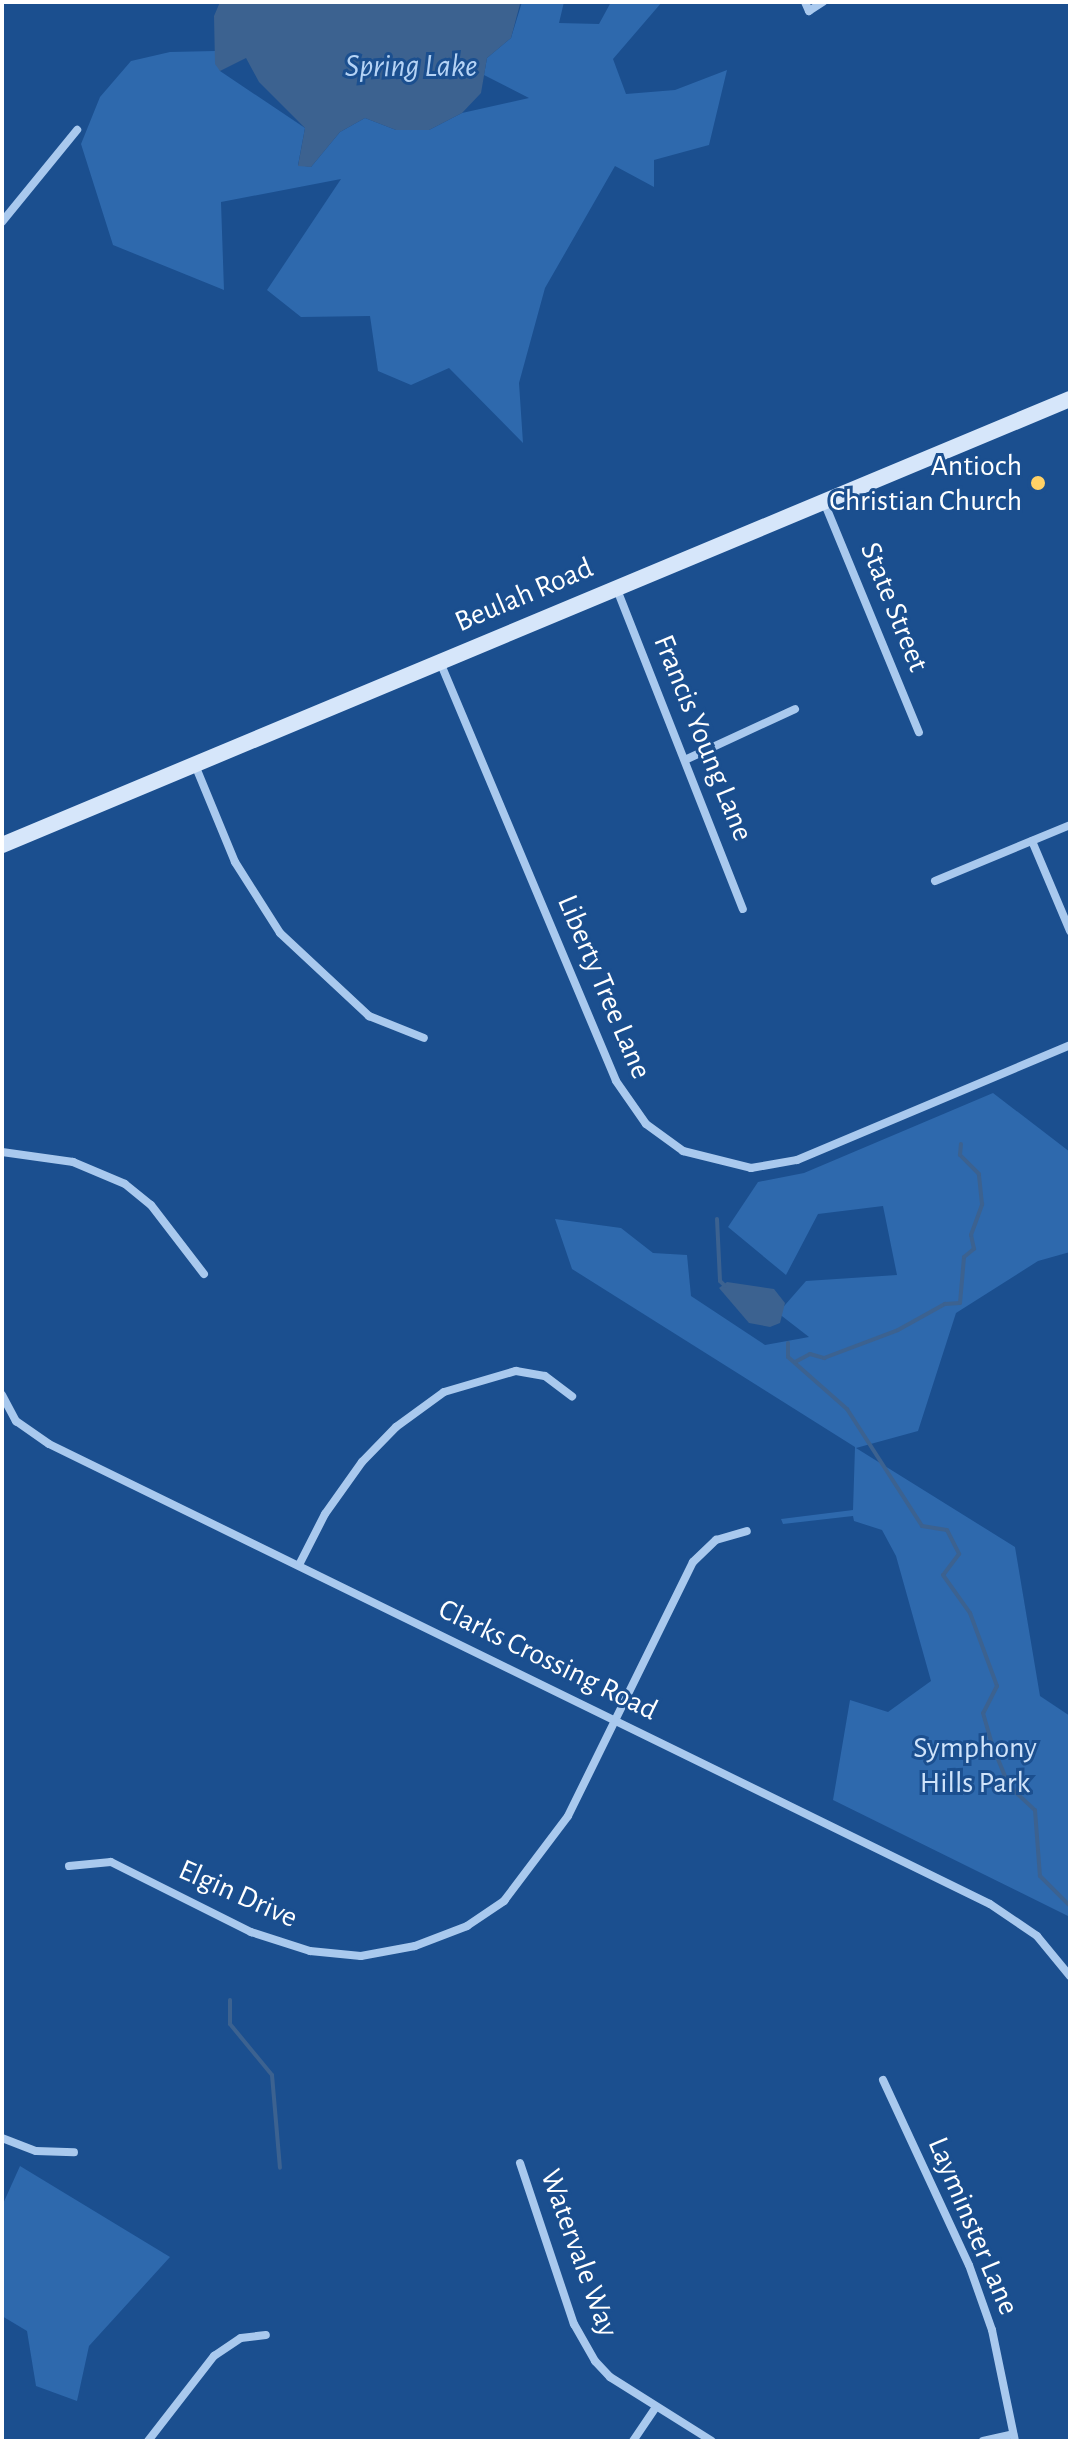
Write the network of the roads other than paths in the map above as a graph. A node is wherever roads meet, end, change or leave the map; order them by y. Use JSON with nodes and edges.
{"nodes":[{"id":1,"x":823,"y":2,"type":"edge"},
{"id":2,"x":807,"y":7,"type":"edge"},
{"id":3,"x":77,"y":130,"type":"dead end"},
{"id":4,"x":2,"y":222,"type":"edge"},
{"id":5,"x":1070,"y":399,"type":"edge"},
{"id":6,"x":824,"y":501,"type":"junction"},
{"id":7,"x":616,"y":586,"type":"junction"},
{"id":8,"x":440,"y":662,"type":"junction"},
{"id":9,"x":795,"y":709,"type":"dead end"},
{"id":10,"x":919,"y":732,"type":"dead end"},
{"id":11,"x":687,"y":759,"type":"junction"},
{"id":12,"x":194,"y":764,"type":"junction"},
{"id":13,"x":1070,"y":825,"type":"edge"},
{"id":14,"x":1032,"y":841,"type":"junction"},
{"id":15,"x":2,"y":845,"type":"edge"},
{"id":16,"x":935,"y":881,"type":"dead end"},
{"id":17,"x":743,"y":909,"type":"dead end"},
{"id":18,"x":1070,"y":931,"type":"edge"},
{"id":19,"x":424,"y":1038,"type":"dead end"},
{"id":20,"x":1070,"y":1045,"type":"edge"},
{"id":21,"x":2,"y":1152,"type":"edge"},
{"id":22,"x":204,"y":1274,"type":"dead end"},
{"id":23,"x":2,"y":1395,"type":"edge"},
{"id":24,"x":572,"y":1396,"type":"dead end"},
{"id":25,"x":747,"y":1531,"type":"dead end"},
{"id":26,"x":300,"y":1563,"type":"junction"},
{"id":27,"x":614,"y":1721,"type":"junction"},
{"id":28,"x":69,"y":1866,"type":"dead end"},
{"id":29,"x":1070,"y":1976,"type":"edge"},
{"id":30,"x":883,"y":2080,"type":"dead end"},
{"id":31,"x":2,"y":2138,"type":"edge"},
{"id":32,"x":74,"y":2152,"type":"dead end"},
{"id":33,"x":520,"y":2163,"type":"dead end"},
{"id":34,"x":266,"y":2335,"type":"dead end"},
{"id":35,"x":656,"y":2407,"type":"junction"},
{"id":36,"x":1014,"y":2438,"type":"edge"},
{"id":37,"x":148,"y":2441,"type":"edge"},
{"id":38,"x":633,"y":2441,"type":"edge"},
{"id":39,"x":712,"y":2441,"type":"edge"},
{"id":40,"x":983,"y":2441,"type":"edge"}],
"edges":[{"from":1,"to":2,"type":"street"},
{"from":3,"to":4,"type":"street"},
{"from":5,"to":6,"type":"main road","name":"Beulah Road"},
{"from":6,"to":7,"type":"main road","name":"Beulah Road"},
{"from":6,"to":10,"type":"street","name":"State Street"},
{"from":7,"to":8,"type":"main road","name":"Beulah Road"},
{"from":7,"to":11,"type":"street","name":"Francis Young Lane"},
{"from":8,"to":12,"type":"main road","name":"Beulah Road"},
{"from":8,"to":20,"type":"street","name":"Liberty Tree Lane"},
{"from":9,"to":11,"type":"street"},
{"from":11,"to":17,"type":"street","name":"Francis Young Lane"},
{"from":12,"to":15,"type":"main road","name":"Beulah Road"},
{"from":12,"to":19,"type":"street"},
{"from":13,"to":14,"type":"street"},
{"from":14,"to":16,"type":"street"},
{"from":14,"to":18,"type":"street"},
{"from":21,"to":22,"type":"street"},
{"from":23,"to":26,"type":"street","name":"Clarks Crossing Road"},
{"from":24,"to":26,"type":"street"},
{"from":25,"to":27,"type":"street","name":"Elgin Drive"},
{"from":26,"to":27,"type":"street","name":"Clarks Crossing Road"},
{"from":27,"to":28,"type":"street","name":"Elgin Drive"},
{"from":27,"to":29,"type":"street","name":"Clarks Crossing Road"},
{"from":30,"to":36,"type":"street","name":"Layminster Lane"},
{"from":31,"to":32,"type":"street"},
{"from":33,"to":35,"type":"street","name":"Watervale Way"},
{"from":34,"to":37,"type":"street"},
{"from":35,"to":38,"type":"street"},
{"from":35,"to":39,"type":"street","name":"Watervale Way"},
{"from":36,"to":40,"type":"street"}]}
